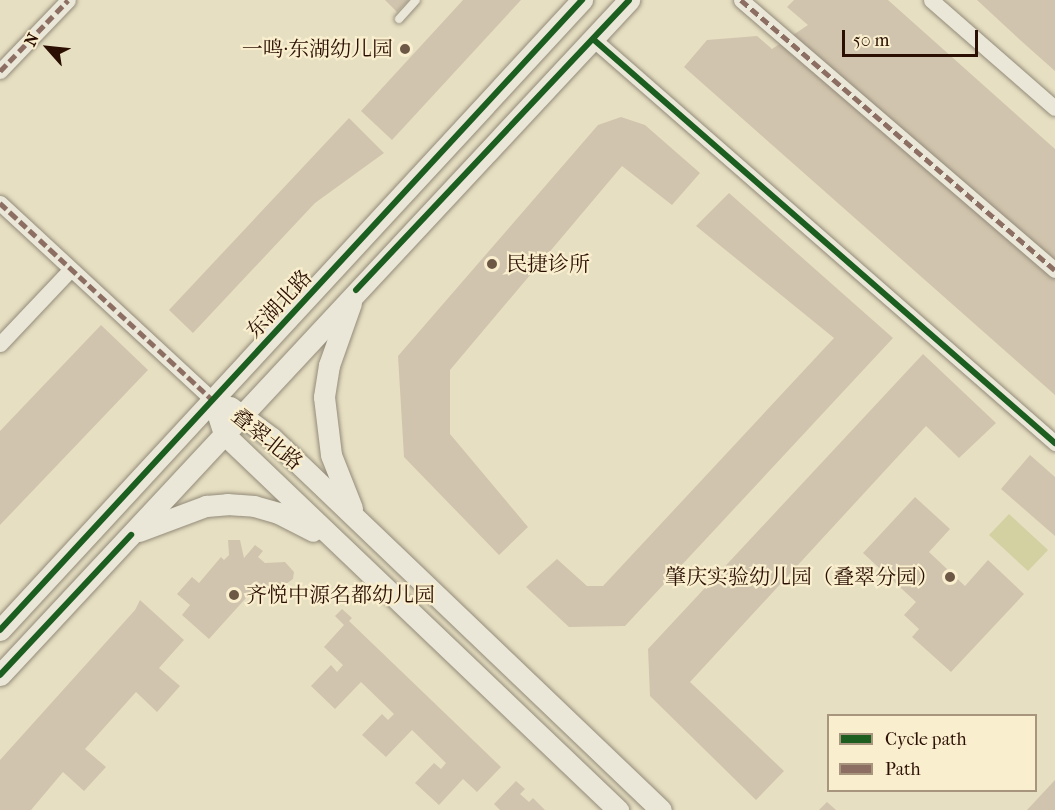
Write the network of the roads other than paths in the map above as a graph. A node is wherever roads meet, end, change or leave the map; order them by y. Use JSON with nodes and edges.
{"nodes":[{"id":1,"x":68,"y":0,"type":"edge"},
{"id":2,"x":416,"y":0,"type":"edge"},
{"id":3,"x":582,"y":0,"type":"edge"},
{"id":4,"x":629,"y":0,"type":"edge"},
{"id":5,"x":741,"y":0,"type":"edge"},
{"id":6,"x":931,"y":0,"type":"edge"},
{"id":7,"x":399,"y":19,"type":"dead end"},
{"id":8,"x":592,"y":39,"type":"junction"},
{"id":9,"x":0,"y":71,"type":"edge"},
{"id":10,"x":1055,"y":108,"type":"edge"},
{"id":11,"x":0,"y":203,"type":"edge"},
{"id":12,"x":71,"y":269,"type":"junction"},
{"id":13,"x":1055,"y":270,"type":"edge"},
{"id":14,"x":356,"y":290,"type":"junction"},
{"id":15,"x":0,"y":344,"type":"edge"},
{"id":16,"x":213,"y":400,"type":"junction"},
{"id":17,"x":243,"y":413,"type":"junction"},
{"id":18,"x":224,"y":434,"type":"junction"},
{"id":19,"x":1055,"y":443,"type":"edge"},
{"id":20,"x":151,"y":467,"type":"junction"},
{"id":21,"x":174,"y":489,"type":"junction"},
{"id":22,"x":356,"y":517,"type":"junction"},
{"id":23,"x":131,"y":535,"type":"junction"},
{"id":24,"x":333,"y":541,"type":"junction"},
{"id":25,"x":0,"y":630,"type":"edge"},
{"id":26,"x":0,"y":675,"type":"edge"},
{"id":27,"x":618,"y":810,"type":"edge"},
{"id":28,"x":661,"y":810,"type":"edge"}],
"edges":[{"from":1,"to":9,"type":"street"},
{"from":2,"to":7,"type":"lane"},
{"from":3,"to":16,"type":"main road","name":"东湖北路"},
{"from":4,"to":8,"type":"main road"},
{"from":5,"to":13,"type":"street"},
{"from":6,"to":10,"type":"street"},
{"from":8,"to":14,"type":"main road"},
{"from":8,"to":19,"type":"street"},
{"from":11,"to":12,"type":"street"},
{"from":12,"to":15,"type":"street"},
{"from":12,"to":16,"type":"street"},
{"from":14,"to":17,"type":"main road"},
{"from":14,"to":22,"type":"main road"},
{"from":16,"to":17,"type":"main road","name":"叠翠北路"},
{"from":16,"to":18,"type":"main road","name":"叠翠北路"},
{"from":16,"to":20,"type":"main road","name":"东湖北路"},
{"from":17,"to":18,"type":"main road"},
{"from":17,"to":22,"type":"main road","name":"叠翠北路"},
{"from":18,"to":21,"type":"main road"},
{"from":18,"to":24,"type":"main road","name":"叠翠北路"},
{"from":20,"to":21,"type":"main road"},
{"from":20,"to":25,"type":"main road","name":"东湖北路"},
{"from":21,"to":23,"type":"main road"},
{"from":22,"to":24,"type":"main road"},
{"from":22,"to":28,"type":"main road","name":"叠翠北路"},
{"from":23,"to":24,"type":"main road"},
{"from":23,"to":26,"type":"main road"},
{"from":24,"to":27,"type":"main road","name":"叠翠北路"}]}
